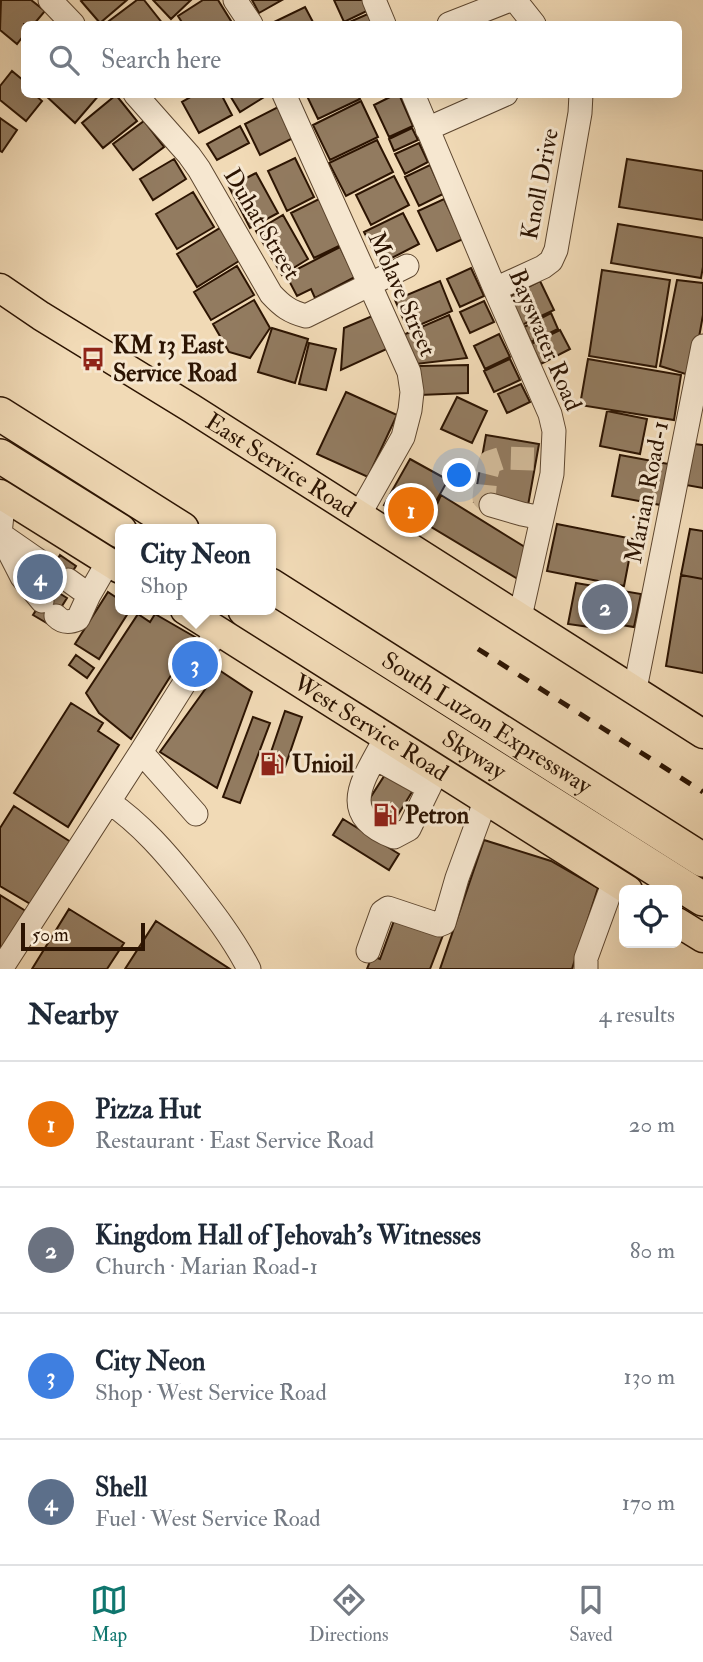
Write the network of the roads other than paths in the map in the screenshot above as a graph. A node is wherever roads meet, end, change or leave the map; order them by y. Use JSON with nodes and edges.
{"nodes":[{"id":1,"x":50,"y":0,"type":"edge"},
{"id":2,"x":235,"y":0,"type":"edge"},
{"id":3,"x":374,"y":0,"type":"edge"},
{"id":4,"x":513,"y":0,"type":"edge"},
{"id":5,"x":70,"y":21,"type":"edge"},
{"id":6,"x":249,"y":21,"type":"edge"},
{"id":7,"x":383,"y":21,"type":"edge"},
{"id":8,"x":457,"y":21,"type":"edge"},
{"id":9,"x":531,"y":21,"type":"edge"},
{"id":10,"x":139,"y":98,"type":"edge"},
{"id":11,"x":286,"y":98,"type":"edge"},
{"id":12,"x":415,"y":98,"type":"edge"},
{"id":13,"x":497,"y":98,"type":"edge"},
{"id":14,"x":581,"y":98,"type":"edge"},
{"id":15,"x":427,"y":129,"type":"junction"},
{"id":16,"x":407,"y":266,"type":"dead end"},
{"id":17,"x":369,"y":285,"type":"junction"},
{"id":18,"x":0,"y":288,"type":"edge"},
{"id":19,"x":495,"y":289,"type":"junction"},
{"id":20,"x":703,"y":346,"type":"edge"},
{"id":21,"x":0,"y":414,"type":"edge"},
{"id":22,"x":0,"y":426,"type":"edge"},
{"id":23,"x":0,"y":456,"type":"edge"},
{"id":24,"x":1,"y":487,"type":"edge"},
{"id":25,"x":491,"y":505,"type":"dead end"},
{"id":26,"x":359,"y":516,"type":"junction"},
{"id":27,"x":542,"y":518,"type":"junction"},
{"id":28,"x":155,"y":524,"type":"edge"},
{"id":29,"x":174,"y":524,"type":"edge"},
{"id":30,"x":0,"y":534,"type":"edge"},
{"id":31,"x":115,"y":550,"type":"edge"},
{"id":32,"x":115,"y":551,"type":"edge"},
{"id":33,"x":115,"y":555,"type":"edge"},
{"id":34,"x":276,"y":589,"type":"edge"},
{"id":35,"x":89,"y":595,"type":"junction"},
{"id":36,"x":276,"y":601,"type":"edge"},
{"id":37,"x":203,"y":615,"type":"edge"},
{"id":38,"x":253,"y":615,"type":"edge"},
{"id":39,"x":520,"y":617,"type":"junction"},
{"id":40,"x":221,"y":620,"type":"edge"},
{"id":41,"x":635,"y":689,"type":"junction"},
{"id":42,"x":703,"y":734,"type":"edge"},
{"id":43,"x":381,"y":747,"type":"junction"},
{"id":44,"x":141,"y":752,"type":"junction"},
{"id":45,"x":433,"y":779,"type":"junction"},
{"id":46,"x":486,"y":799,"type":"junction"},
{"id":47,"x":109,"y":802,"type":"junction"},
{"id":48,"x":196,"y":814,"type":"dead end"},
{"id":49,"x":703,"y":860,"type":"edge"},
{"id":50,"x":703,"y":870,"type":"edge"},
{"id":51,"x":619,"y":885,"type":"edge"},
{"id":52,"x":662,"y":885,"type":"edge"},
{"id":53,"x":619,"y":890,"type":"edge"},
{"id":54,"x":682,"y":898,"type":"edge"},
{"id":55,"x":703,"y":899,"type":"edge"},
{"id":56,"x":703,"y":911,"type":"edge"},
{"id":57,"x":682,"y":925,"type":"edge"},
{"id":58,"x":703,"y":939,"type":"edge"},
{"id":59,"x":368,"y":951,"type":"dead end"},
{"id":60,"x":1,"y":969,"type":"edge"},
{"id":61,"x":249,"y":969,"type":"edge"},
{"id":62,"x":586,"y":969,"type":"edge"}],
"edges":[{"from":1,"to":5,"type":"street"},
{"from":2,"to":6,"type":"street"},
{"from":3,"to":7,"type":"street"},
{"from":4,"to":8,"type":"street"},
{"from":4,"to":9,"type":"street"},
{"from":10,"to":17,"type":"street","name":"Duhat Street"},
{"from":11,"to":17,"type":"street","name":"Molave Street"},
{"from":12,"to":15,"type":"street","name":"Bayswater Road"},
{"from":13,"to":15,"type":"street"},
{"from":14,"to":19,"type":"street","name":"Knoll Drive"},
{"from":15,"to":19,"type":"street","name":"Bayswater Road"},
{"from":16,"to":17,"type":"street","name":"Duhat Street"},
{"from":17,"to":26,"type":"street","name":"Molave Street"},
{"from":18,"to":26,"type":"main road","name":"East Service Road"},
{"from":19,"to":27,"type":"street","name":"Bayswater Road"},
{"from":20,"to":41,"type":"street","name":"Marian Road-1"},
{"from":21,"to":29,"type":"highway"},
{"from":22,"to":28,"type":"highway"},
{"from":23,"to":31,"type":"highway"},
{"from":24,"to":30,"type":"street"},
{"from":24,"to":32,"type":"highway"},
{"from":25,"to":27,"type":"street"},
{"from":26,"to":39,"type":"main road","name":"East Service Road"},
{"from":27,"to":39,"type":"street","name":"Bayswater Road"},
{"from":30,"to":35,"type":"street"},
{"from":30,"to":35,"type":"street"},
{"from":33,"to":35,"type":"street"},
{"from":34,"to":49,"type":"highway","name":"South Luzon Expressway"},
{"from":36,"to":50,"type":"highway","name":"Skyway"},
{"from":37,"to":40,"type":"main road","name":"West Service Road"},
{"from":38,"to":55,"type":"highway","name":"Skyway"},
{"from":39,"to":41,"type":"main road","name":"East Service Road"},
{"from":40,"to":43,"type":"main road","name":"West Service Road"},
{"from":40,"to":44,"type":"street"},
{"from":40,"to":52,"type":"highway","name":"South Luzon Expressway"},
{"from":41,"to":42,"type":"main road","name":"East Service Road"},
{"from":43,"to":45,"type":"main road","name":"West Service Road"},
{"from":43,"to":45,"type":"street"},
{"from":44,"to":47,"type":"street"},
{"from":44,"to":48,"type":"street"},
{"from":45,"to":46,"type":"main road","name":"West Service Road"},
{"from":46,"to":51,"type":"main road","name":"West Service Road"},
{"from":46,"to":59,"type":"street"},
{"from":47,"to":60,"type":"street"},
{"from":47,"to":61,"type":"street"},
{"from":53,"to":62,"type":"street"},
{"from":54,"to":56,"type":"highway"},
{"from":57,"to":58,"type":"main road"}]}
